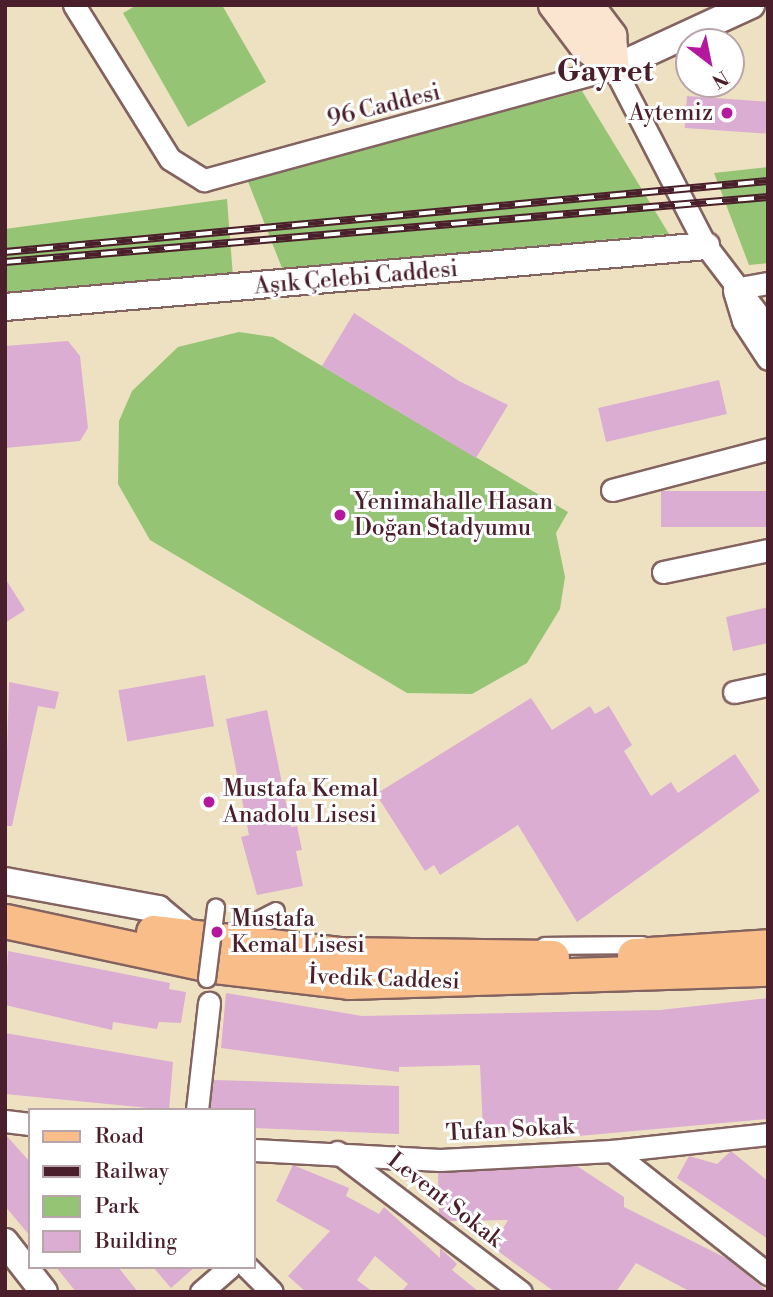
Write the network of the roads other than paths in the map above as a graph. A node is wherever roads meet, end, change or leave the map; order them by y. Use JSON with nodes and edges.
{"nodes":[{"id":1,"x":74,"y":5,"type":"edge"},
{"id":2,"x":554,"y":5,"type":"edge"},
{"id":3,"x":588,"y":5,"type":"edge"},
{"id":4,"x":751,"y":5,"type":"edge"},
{"id":5,"x":614,"y":68,"type":"junction"},
{"id":6,"x":706,"y":246,"type":"junction"},
{"id":7,"x":768,"y":283,"type":"edge"},
{"id":8,"x":734,"y":289,"type":"junction"},
{"id":9,"x":5,"y":307,"type":"edge"},
{"id":10,"x":768,"y":327,"type":"edge"},
{"id":11,"x":768,"y":359,"type":"edge"},
{"id":12,"x":768,"y":449,"type":"edge"},
{"id":13,"x":611,"y":489,"type":"dead end"},
{"id":14,"x":768,"y":550,"type":"edge"},
{"id":15,"x":663,"y":572,"type":"dead end"},
{"id":16,"x":768,"y":685,"type":"edge"},
{"id":17,"x":734,"y":692,"type":"dead end"},
{"id":18,"x":5,"y":881,"type":"edge"},
{"id":19,"x":5,"y":897,"type":"edge"},
{"id":20,"x":216,"y":908,"type":"dead end"},
{"id":21,"x":276,"y":911,"type":"dead end"},
{"id":22,"x":5,"y":921,"type":"edge"},
{"id":23,"x":768,"y":934,"type":"edge"},
{"id":24,"x":194,"y":939,"type":"junction"},
{"id":25,"x":768,"y":946,"type":"edge"},
{"id":26,"x":768,"y":969,"type":"edge"},
{"id":27,"x":207,"y":979,"type":"dead end"},
{"id":28,"x":209,"y":1003,"type":"dead end"},
{"id":29,"x":197,"y":1108,"type":"edge"},
{"id":30,"x":5,"y":1121,"type":"edge"},
{"id":31,"x":28,"y":1124,"type":"edge"},
{"id":32,"x":768,"y":1134,"type":"edge"},
{"id":33,"x":256,"y":1150,"type":"edge"},
{"id":34,"x":335,"y":1151,"type":"junction"},
{"id":35,"x":612,"y":1151,"type":"junction"},
{"id":36,"x":5,"y":1242,"type":"edge"},
{"id":37,"x":228,"y":1269,"type":"edge"},
{"id":38,"x":249,"y":1269,"type":"edge"},
{"id":39,"x":768,"y":1273,"type":"edge"},
{"id":40,"x":44,"y":1292,"type":"edge"},
{"id":41,"x":201,"y":1292,"type":"edge"},
{"id":42,"x":272,"y":1292,"type":"edge"},
{"id":43,"x":522,"y":1292,"type":"edge"}],
"edges":[{"from":1,"to":5,"type":"street","name":"96 Caddesi"},
{"from":2,"to":5,"type":"main road"},
{"from":3,"to":5,"type":"main road"},
{"from":4,"to":5,"type":"street"},
{"from":5,"to":6,"type":"street"},
{"from":6,"to":8,"type":"street"},
{"from":6,"to":9,"type":"street","name":"Aşık Çelebi Caddesi"},
{"from":7,"to":8,"type":"street"},
{"from":8,"to":10,"type":"street"},
{"from":8,"to":11,"type":"street"},
{"from":12,"to":13,"type":"street"},
{"from":14,"to":15,"type":"street"},
{"from":16,"to":17,"type":"street"},
{"from":18,"to":24,"type":"street"},
{"from":19,"to":24,"type":"main road","name":"İvedik Caddesi"},
{"from":20,"to":27,"type":"street","bridge":true},
{"from":21,"to":23,"type":"street"},
{"from":22,"to":26,"type":"main road","name":"İvedik Caddesi"},
{"from":24,"to":25,"type":"main road","name":"İvedik Caddesi"},
{"from":28,"to":29,"type":"street"},
{"from":30,"to":31,"type":"street"},
{"from":32,"to":35,"type":"street","name":"Tufan Sokak"},
{"from":33,"to":34,"type":"street","name":"Tufan Sokak"},
{"from":34,"to":35,"type":"street","name":"Tufan Sokak"},
{"from":34,"to":43,"type":"street","name":"Levent Sokak"},
{"from":35,"to":39,"type":"street"},
{"from":36,"to":40,"type":"street"},
{"from":37,"to":41,"type":"street"},
{"from":38,"to":42,"type":"street"}]}
